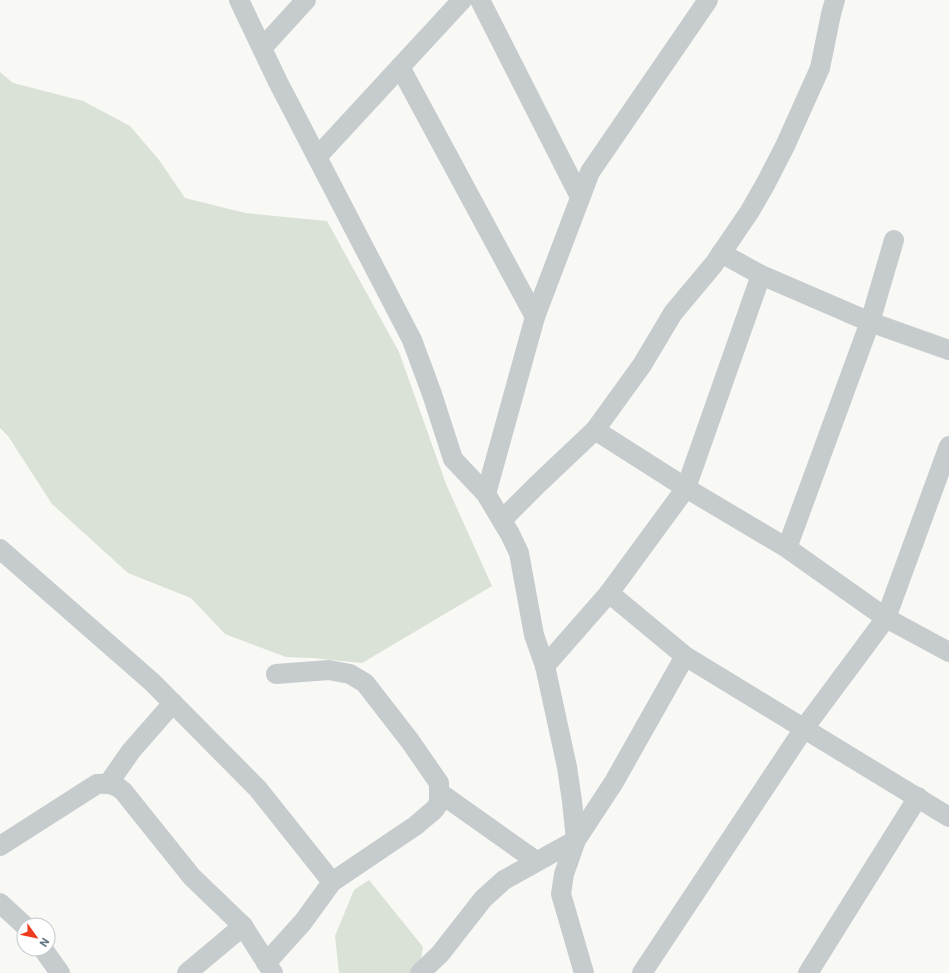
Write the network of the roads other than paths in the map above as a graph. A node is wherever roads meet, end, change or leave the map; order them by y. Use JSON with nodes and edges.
{"nodes":[{"id":1,"x":239,"y":0,"type":"edge"},
{"id":2,"x":306,"y":0,"type":"edge"},
{"id":3,"x":462,"y":0,"type":"edge"},
{"id":4,"x":480,"y":0,"type":"edge"},
{"id":5,"x":708,"y":0,"type":"edge"},
{"id":6,"x":836,"y":0,"type":"edge"},
{"id":7,"x":262,"y":48,"type":"junction"},
{"id":8,"x":400,"y":67,"type":"junction"},
{"id":9,"x":317,"y":157,"type":"junction"},
{"id":10,"x":580,"y":197,"type":"junction"},
{"id":11,"x":894,"y":240,"type":"dead end"},
{"id":12,"x":722,"y":253,"type":"junction"},
{"id":13,"x":761,"y":275,"type":"junction"},
{"id":14,"x":535,"y":318,"type":"junction"},
{"id":15,"x":870,"y":322,"type":"junction"},
{"id":16,"x":949,"y":350,"type":"edge"},
{"id":17,"x":595,"y":430,"type":"junction"},
{"id":18,"x":949,"y":446,"type":"edge"},
{"id":19,"x":686,"y":488,"type":"junction"},
{"id":20,"x":486,"y":494,"type":"junction"},
{"id":21,"x":502,"y":520,"type":"junction"},
{"id":22,"x":787,"y":548,"type":"junction"},
{"id":23,"x":0,"y":549,"type":"edge"},
{"id":24,"x":609,"y":593,"type":"junction"},
{"id":25,"x":886,"y":618,"type":"junction"},
{"id":26,"x":949,"y":652,"type":"edge"},
{"id":27,"x":686,"y":656,"type":"junction"},
{"id":28,"x":545,"y":666,"type":"junction"},
{"id":29,"x":276,"y":674,"type":"dead end"},
{"id":30,"x":173,"y":703,"type":"junction"},
{"id":31,"x":805,"y":727,"type":"junction"},
{"id":32,"x":108,"y":784,"type":"junction"},
{"id":33,"x":440,"y":793,"type":"junction"},
{"id":34,"x":918,"y":797,"type":"junction"},
{"id":35,"x":949,"y":817,"type":"edge"},
{"id":36,"x":576,"y":840,"type":"junction"},
{"id":37,"x":0,"y":846,"type":"edge"},
{"id":38,"x":536,"y":861,"type":"junction"},
{"id":39,"x":332,"y":882,"type":"junction"},
{"id":40,"x":0,"y":903,"type":"edge"},
{"id":41,"x":16,"y":918,"type":"edge"},
{"id":42,"x":243,"y":926,"type":"junction"},
{"id":43,"x":49,"y":957,"type":"edge"},
{"id":44,"x":269,"y":968,"type":"edge"},
{"id":45,"x":60,"y":973,"type":"edge"},
{"id":46,"x":187,"y":973,"type":"edge"},
{"id":47,"x":420,"y":973,"type":"edge"},
{"id":48,"x":584,"y":973,"type":"edge"},
{"id":49,"x":642,"y":973,"type":"edge"},
{"id":50,"x":808,"y":973,"type":"edge"}],
"edges":[{"from":1,"to":7,"type":"street"},
{"from":2,"to":7,"type":"street"},
{"from":3,"to":8,"type":"street"},
{"from":4,"to":10,"type":"street"},
{"from":5,"to":10,"type":"street"},
{"from":6,"to":12,"type":"street"},
{"from":7,"to":9,"type":"street"},
{"from":8,"to":9,"type":"street"},
{"from":8,"to":14,"type":"street"},
{"from":9,"to":20,"type":"street"},
{"from":10,"to":14,"type":"street"},
{"from":11,"to":15,"type":"street"},
{"from":12,"to":13,"type":"street"},
{"from":12,"to":17,"type":"street"},
{"from":13,"to":15,"type":"street"},
{"from":13,"to":19,"type":"street"},
{"from":14,"to":20,"type":"street"},
{"from":15,"to":16,"type":"street"},
{"from":15,"to":22,"type":"street"},
{"from":17,"to":19,"type":"street"},
{"from":17,"to":21,"type":"street"},
{"from":18,"to":25,"type":"street"},
{"from":19,"to":22,"type":"street"},
{"from":19,"to":24,"type":"street"},
{"from":20,"to":21,"type":"street"},
{"from":21,"to":28,"type":"street"},
{"from":22,"to":25,"type":"street"},
{"from":23,"to":30,"type":"street"},
{"from":24,"to":27,"type":"street"},
{"from":24,"to":28,"type":"street"},
{"from":25,"to":26,"type":"street"},
{"from":25,"to":31,"type":"street"},
{"from":27,"to":31,"type":"street"},
{"from":27,"to":36,"type":"street"},
{"from":28,"to":36,"type":"street"},
{"from":29,"to":33,"type":"street"},
{"from":30,"to":32,"type":"street"},
{"from":30,"to":39,"type":"street"},
{"from":31,"to":34,"type":"street"},
{"from":31,"to":49,"type":"street"},
{"from":32,"to":37,"type":"street"},
{"from":32,"to":42,"type":"street"},
{"from":33,"to":38,"type":"street"},
{"from":33,"to":39,"type":"street"},
{"from":34,"to":35,"type":"street"},
{"from":34,"to":50,"type":"street"},
{"from":36,"to":38,"type":"street"},
{"from":36,"to":48,"type":"street"},
{"from":38,"to":47,"type":"street"},
{"from":39,"to":44,"type":"street"},
{"from":40,"to":41,"type":"street"},
{"from":42,"to":44,"type":"street"},
{"from":42,"to":46,"type":"street"},
{"from":43,"to":45,"type":"street"}]}
